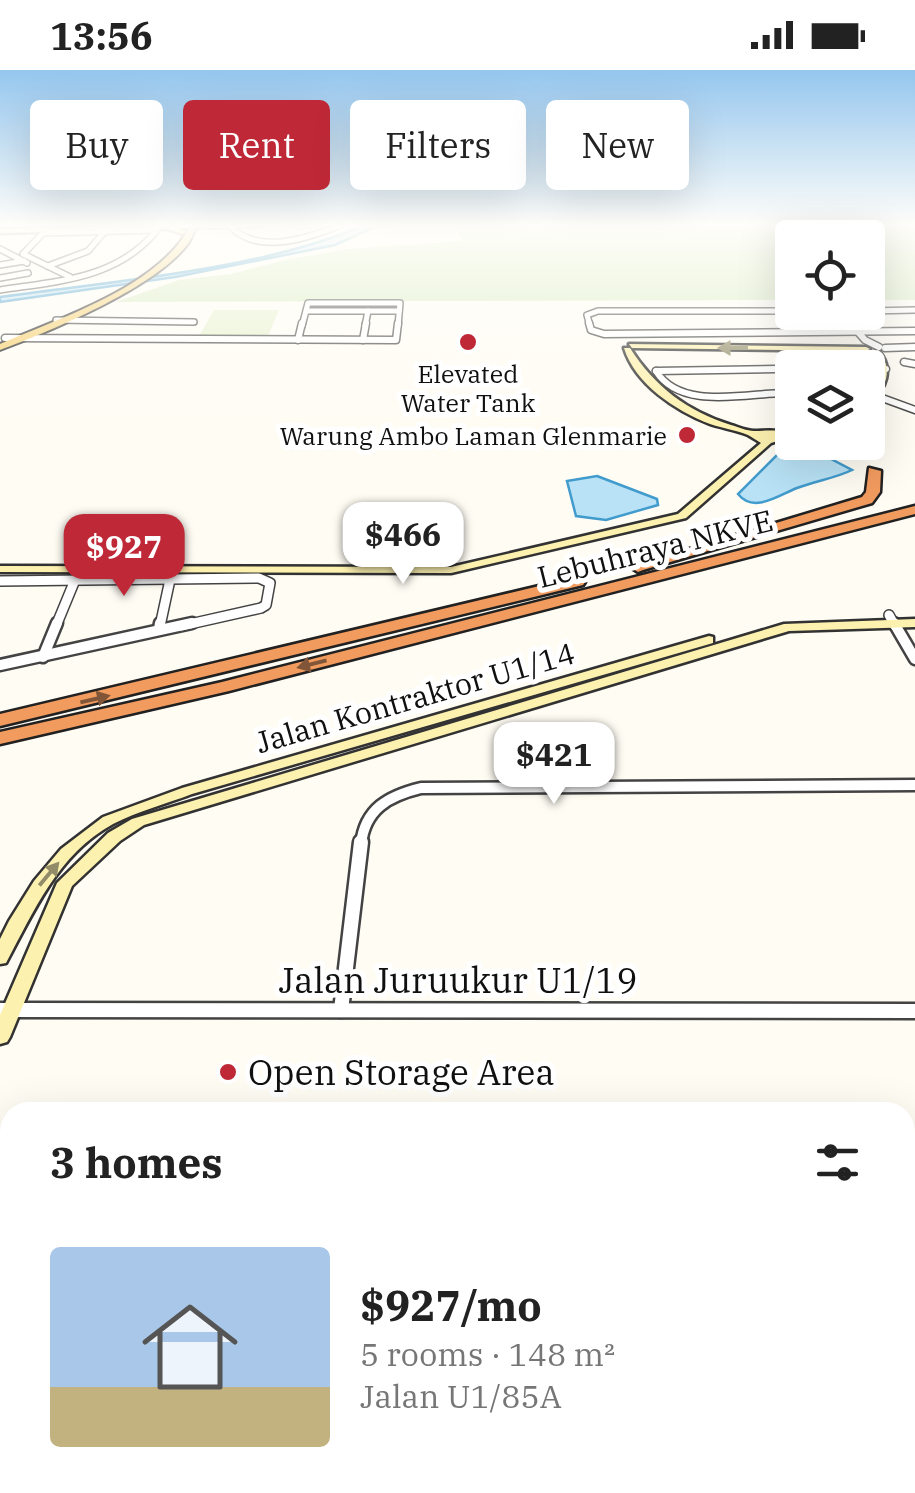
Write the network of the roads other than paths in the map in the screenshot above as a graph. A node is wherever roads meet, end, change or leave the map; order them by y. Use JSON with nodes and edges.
{"nodes":[{"id":1,"x":109,"y":290,"type":"edge"},
{"id":2,"x":118,"y":290,"type":"edge"},
{"id":3,"x":399,"y":307,"type":"junction"},
{"id":4,"x":915,"y":310,"type":"edge"},
{"id":5,"x":306,"y":311,"type":"junction"},
{"id":6,"x":368,"y":311,"type":"junction"},
{"id":7,"x":775,"y":311,"type":"edge"},
{"id":8,"x":885,"y":311,"type":"edge"},
{"id":9,"x":56,"y":320,"type":"junction"},
{"id":10,"x":180,"y":322,"type":"junction"},
{"id":11,"x":915,"y":331,"type":"edge"},
{"id":12,"x":858,"y":332,"type":"junction"},
{"id":13,"x":16,"y":339,"type":"junction"},
{"id":14,"x":169,"y":340,"type":"junction"},
{"id":15,"x":183,"y":340,"type":"junction"},
{"id":16,"x":298,"y":340,"type":"junction"},
{"id":17,"x":363,"y":340,"type":"junction"},
{"id":18,"x":2,"y":341,"type":"edge"},
{"id":19,"x":866,"y":346,"type":"junction"},
{"id":20,"x":915,"y":347,"type":"edge"},
{"id":21,"x":880,"y":349,"type":"junction"},
{"id":22,"x":904,"y":362,"type":"dead end"},
{"id":23,"x":915,"y":364,"type":"edge"},
{"id":24,"x":775,"y":366,"type":"edge"},
{"id":25,"x":886,"y":369,"type":"edge"},
{"id":26,"x":775,"y":394,"type":"edge"},
{"id":27,"x":885,"y":402,"type":"edge"},
{"id":28,"x":915,"y":410,"type":"edge"},
{"id":29,"x":775,"y":435,"type":"edge"},
{"id":30,"x":764,"y":437,"type":"junction"},
{"id":31,"x":874,"y":470,"type":"dead end"},
{"id":32,"x":915,"y":497,"type":"edge"},
{"id":33,"x":915,"y":510,"type":"edge"},
{"id":34,"x":0,"y":565,"type":"edge"},
{"id":35,"x":636,"y":568,"type":"junction"},
{"id":36,"x":171,"y":573,"type":"junction"},
{"id":37,"x":75,"y":580,"type":"junction"},
{"id":38,"x":0,"y":581,"type":"edge"},
{"id":39,"x":915,"y":614,"type":"edge"},
{"id":40,"x":892,"y":619,"type":"junction"},
{"id":41,"x":915,"y":623,"type":"edge"},
{"id":42,"x":158,"y":629,"type":"junction"},
{"id":43,"x":43,"y":657,"type":"junction"},
{"id":44,"x":915,"y":659,"type":"edge"},
{"id":45,"x":0,"y":665,"type":"edge"},
{"id":46,"x":0,"y":720,"type":"edge"},
{"id":47,"x":0,"y":738,"type":"edge"},
{"id":48,"x":915,"y":785,"type":"edge"},
{"id":49,"x":0,"y":958,"type":"edge"},
{"id":50,"x":5,"y":1010,"type":"edge"},
{"id":51,"x":340,"y":1010,"type":"junction"},
{"id":52,"x":915,"y":1010,"type":"edge"},
{"id":53,"x":0,"y":1037,"type":"edge"}],
"edges":[{"from":1,"to":18,"type":"main road"},
{"from":2,"to":9,"type":"main road"},
{"from":3,"to":5,"type":"street"},
{"from":3,"to":6,"type":"street"},
{"from":3,"to":17,"type":"street"},
{"from":4,"to":8,"type":"street"},
{"from":5,"to":6,"type":"street"},
{"from":5,"to":16,"type":"street"},
{"from":6,"to":17,"type":"street"},
{"from":7,"to":12,"type":"street"},
{"from":9,"to":10,"type":"street"},
{"from":9,"to":13,"type":"main road"},
{"from":10,"to":14,"type":"street"},
{"from":10,"to":15,"type":"street"},
{"from":11,"to":12,"type":"street"},
{"from":12,"to":19,"type":"street"},
{"from":13,"to":14,"type":"street"},
{"from":13,"to":18,"type":"main road"},
{"from":14,"to":15,"type":"street"},
{"from":15,"to":16,"type":"street"},
{"from":16,"to":17,"type":"street"},
{"from":19,"to":21,"type":"street"},
{"from":19,"to":30,"type":"street","one_way":true},
{"from":20,"to":21,"type":"street"},
{"from":21,"to":25,"type":"street"},
{"from":22,"to":23,"type":"street"},
{"from":24,"to":26,"type":"street"},
{"from":27,"to":28,"type":"street"},
{"from":29,"to":30,"type":"street"},
{"from":30,"to":34,"type":"street"},
{"from":30,"to":36,"type":"street"},
{"from":31,"to":35,"type":"highway"},
{"from":32,"to":35,"type":"highway","name":"Lebuhraya NKVE"},
{"from":33,"to":47,"type":"highway","name":"Lebuhraya NKVE","one_way":true},
{"from":34,"to":36,"type":"street"},
{"from":46,"to":35,"type":"highway","name":"Lebuhraya NKVE","one_way":true},
{"from":36,"to":37,"type":"street"},
{"from":36,"to":42,"type":"street"},
{"from":36,"to":42,"type":"street"},
{"from":37,"to":38,"type":"street"},
{"from":37,"to":43,"type":"street"},
{"from":39,"to":40,"type":"street","name":"Jalan Kontraktor U1/14"},
{"from":40,"to":41,"type":"street","name":"Jalan Kontraktor U1/14"},
{"from":40,"to":44,"type":"street"},
{"from":49,"to":40,"type":"street","name":"Jalan Kontraktor U1/14","one_way":true},
{"from":40,"to":50,"type":"street","name":"Jalan Kontraktor U1/14"},
{"from":42,"to":43,"type":"street"},
{"from":43,"to":45,"type":"street"},
{"from":48,"to":51,"type":"street"},
{"from":50,"to":51,"type":"street","name":"Jalan Juruukur U1/19"},
{"from":50,"to":53,"type":"street","name":"Jalan Kontraktor U1/14"},
{"from":51,"to":52,"type":"street","name":"Jalan Juruukur U1/19"}]}
